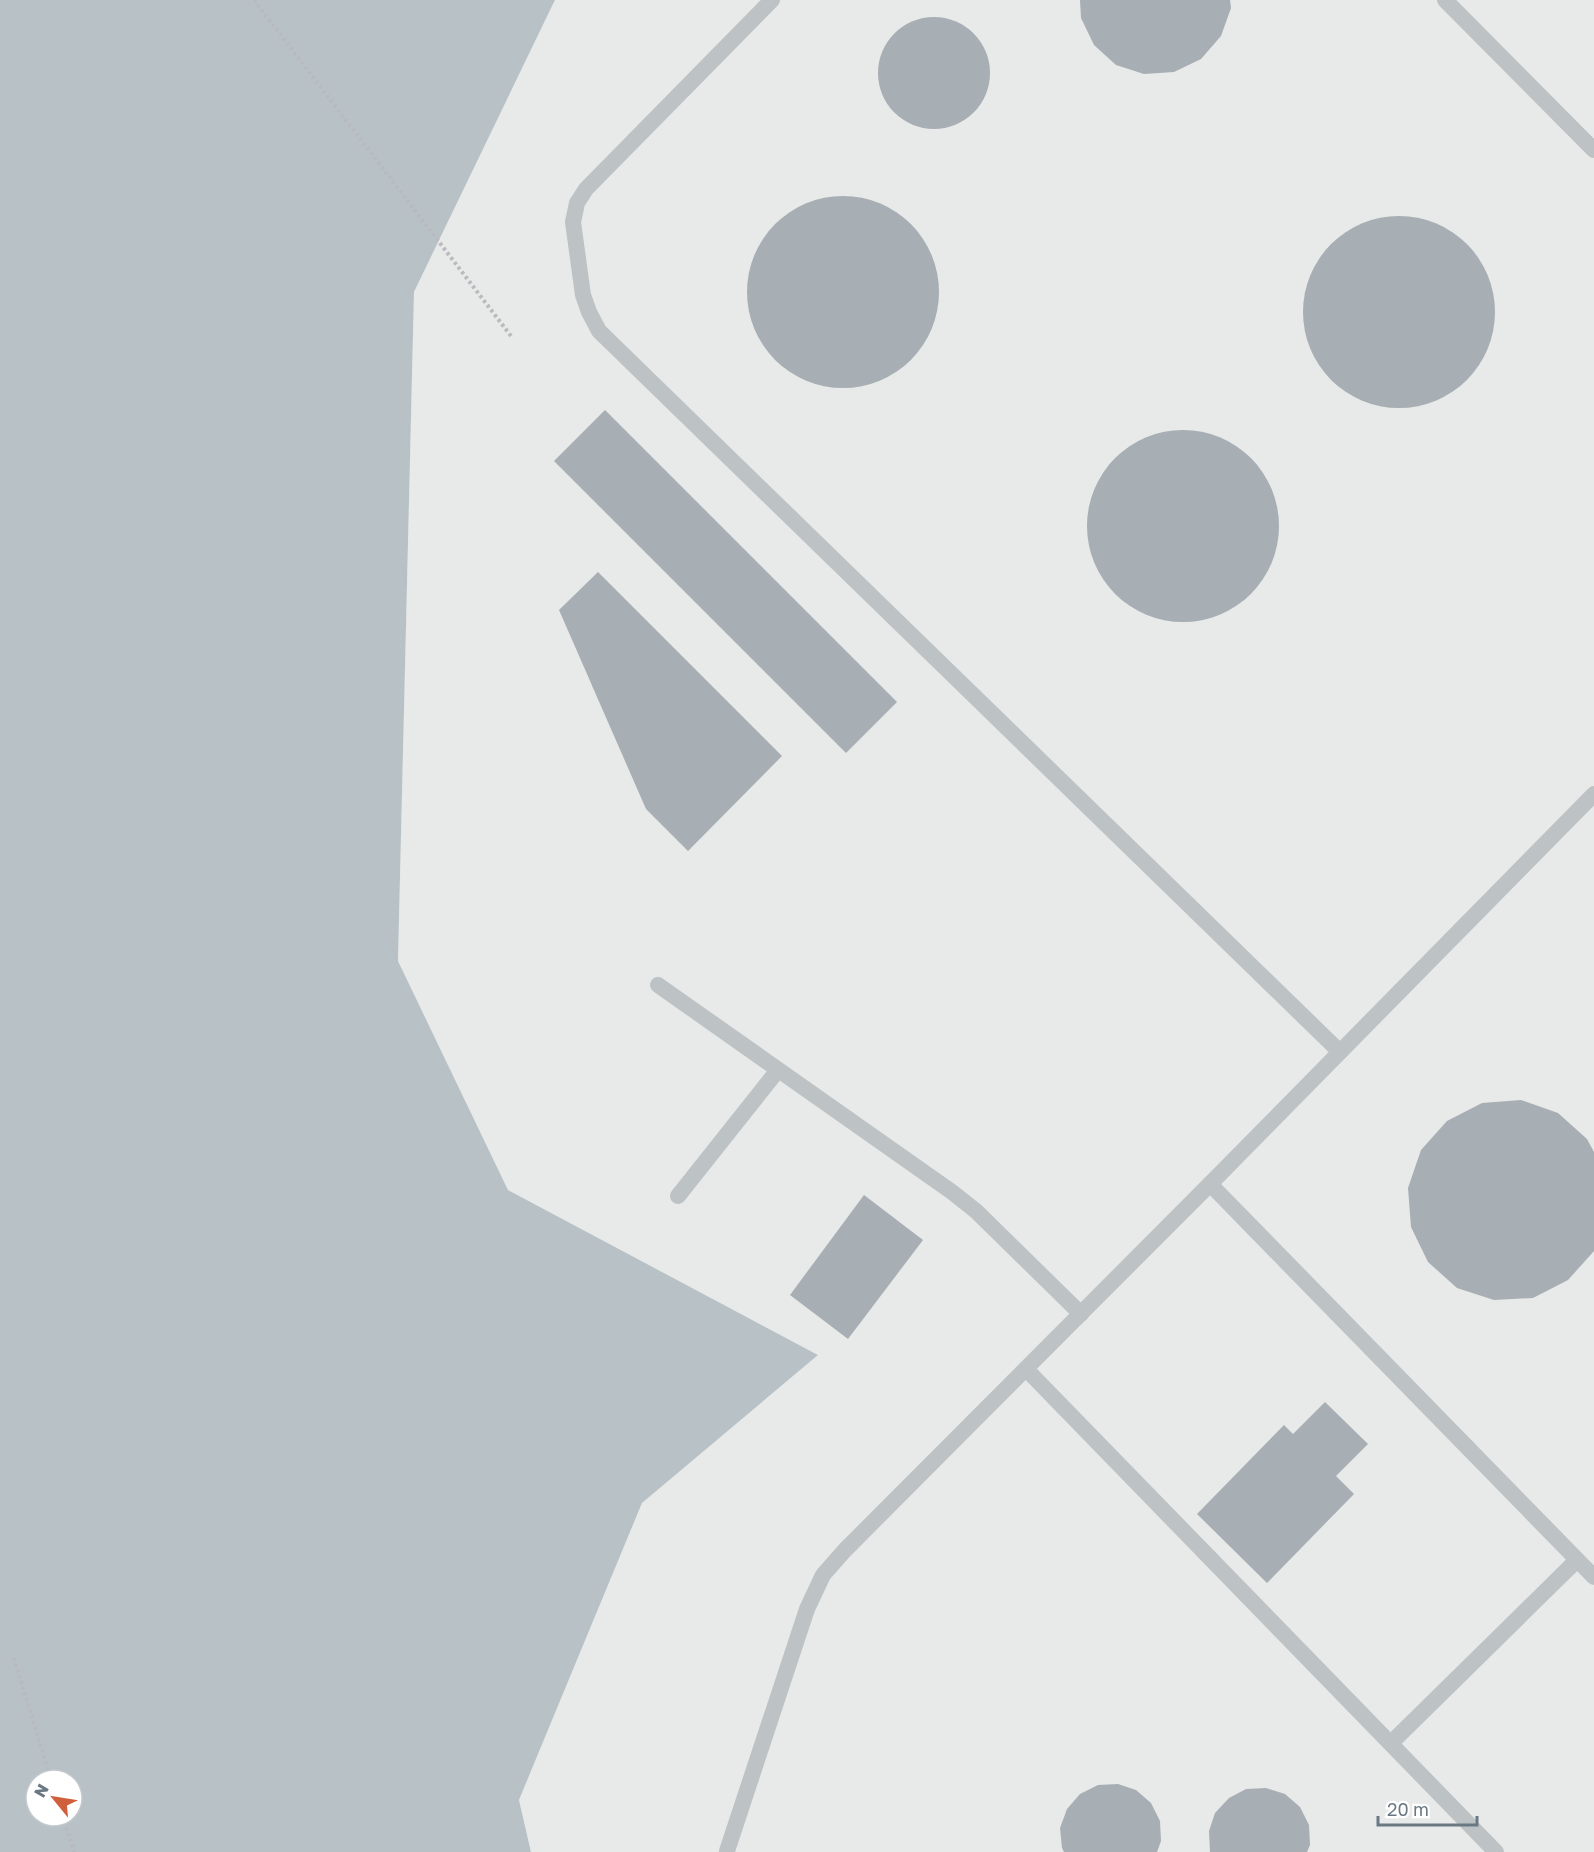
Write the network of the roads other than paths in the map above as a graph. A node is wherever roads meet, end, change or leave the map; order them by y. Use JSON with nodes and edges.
{"nodes":[{"id":1,"x":772,"y":0,"type":"edge"},
{"id":2,"x":1445,"y":0,"type":"edge"},
{"id":3,"x":1594,"y":150,"type":"edge"},
{"id":4,"x":1594,"y":794,"type":"edge"},
{"id":5,"x":658,"y":986,"type":"dead end"},
{"id":6,"x":1340,"y":1052,"type":"junction"},
{"id":7,"x":778,"y":1070,"type":"junction"},
{"id":8,"x":1210,"y":1184,"type":"junction"},
{"id":9,"x":678,"y":1196,"type":"dead end"},
{"id":10,"x":1081,"y":1314,"type":"junction"},
{"id":11,"x":1026,"y":1369,"type":"junction"},
{"id":12,"x":1577,"y":1560,"type":"junction"},
{"id":13,"x":1594,"y":1577,"type":"edge"},
{"id":14,"x":1390,"y":1743,"type":"junction"},
{"id":15,"x":727,"y":1851,"type":"edge"},
{"id":16,"x":1496,"y":1852,"type":"edge"}],
"edges":[{"from":1,"to":6,"type":"lane"},
{"from":2,"to":3,"type":"lane"},
{"from":4,"to":6,"type":"lane"},
{"from":5,"to":7,"type":"lane"},
{"from":6,"to":8,"type":"lane"},
{"from":7,"to":9,"type":"lane"},
{"from":7,"to":10,"type":"lane"},
{"from":8,"to":10,"type":"lane"},
{"from":8,"to":12,"type":"lane"},
{"from":10,"to":11,"type":"lane"},
{"from":11,"to":14,"type":"lane"},
{"from":11,"to":15,"type":"lane"},
{"from":12,"to":13,"type":"lane"},
{"from":12,"to":14,"type":"lane"},
{"from":14,"to":16,"type":"lane"}]}
